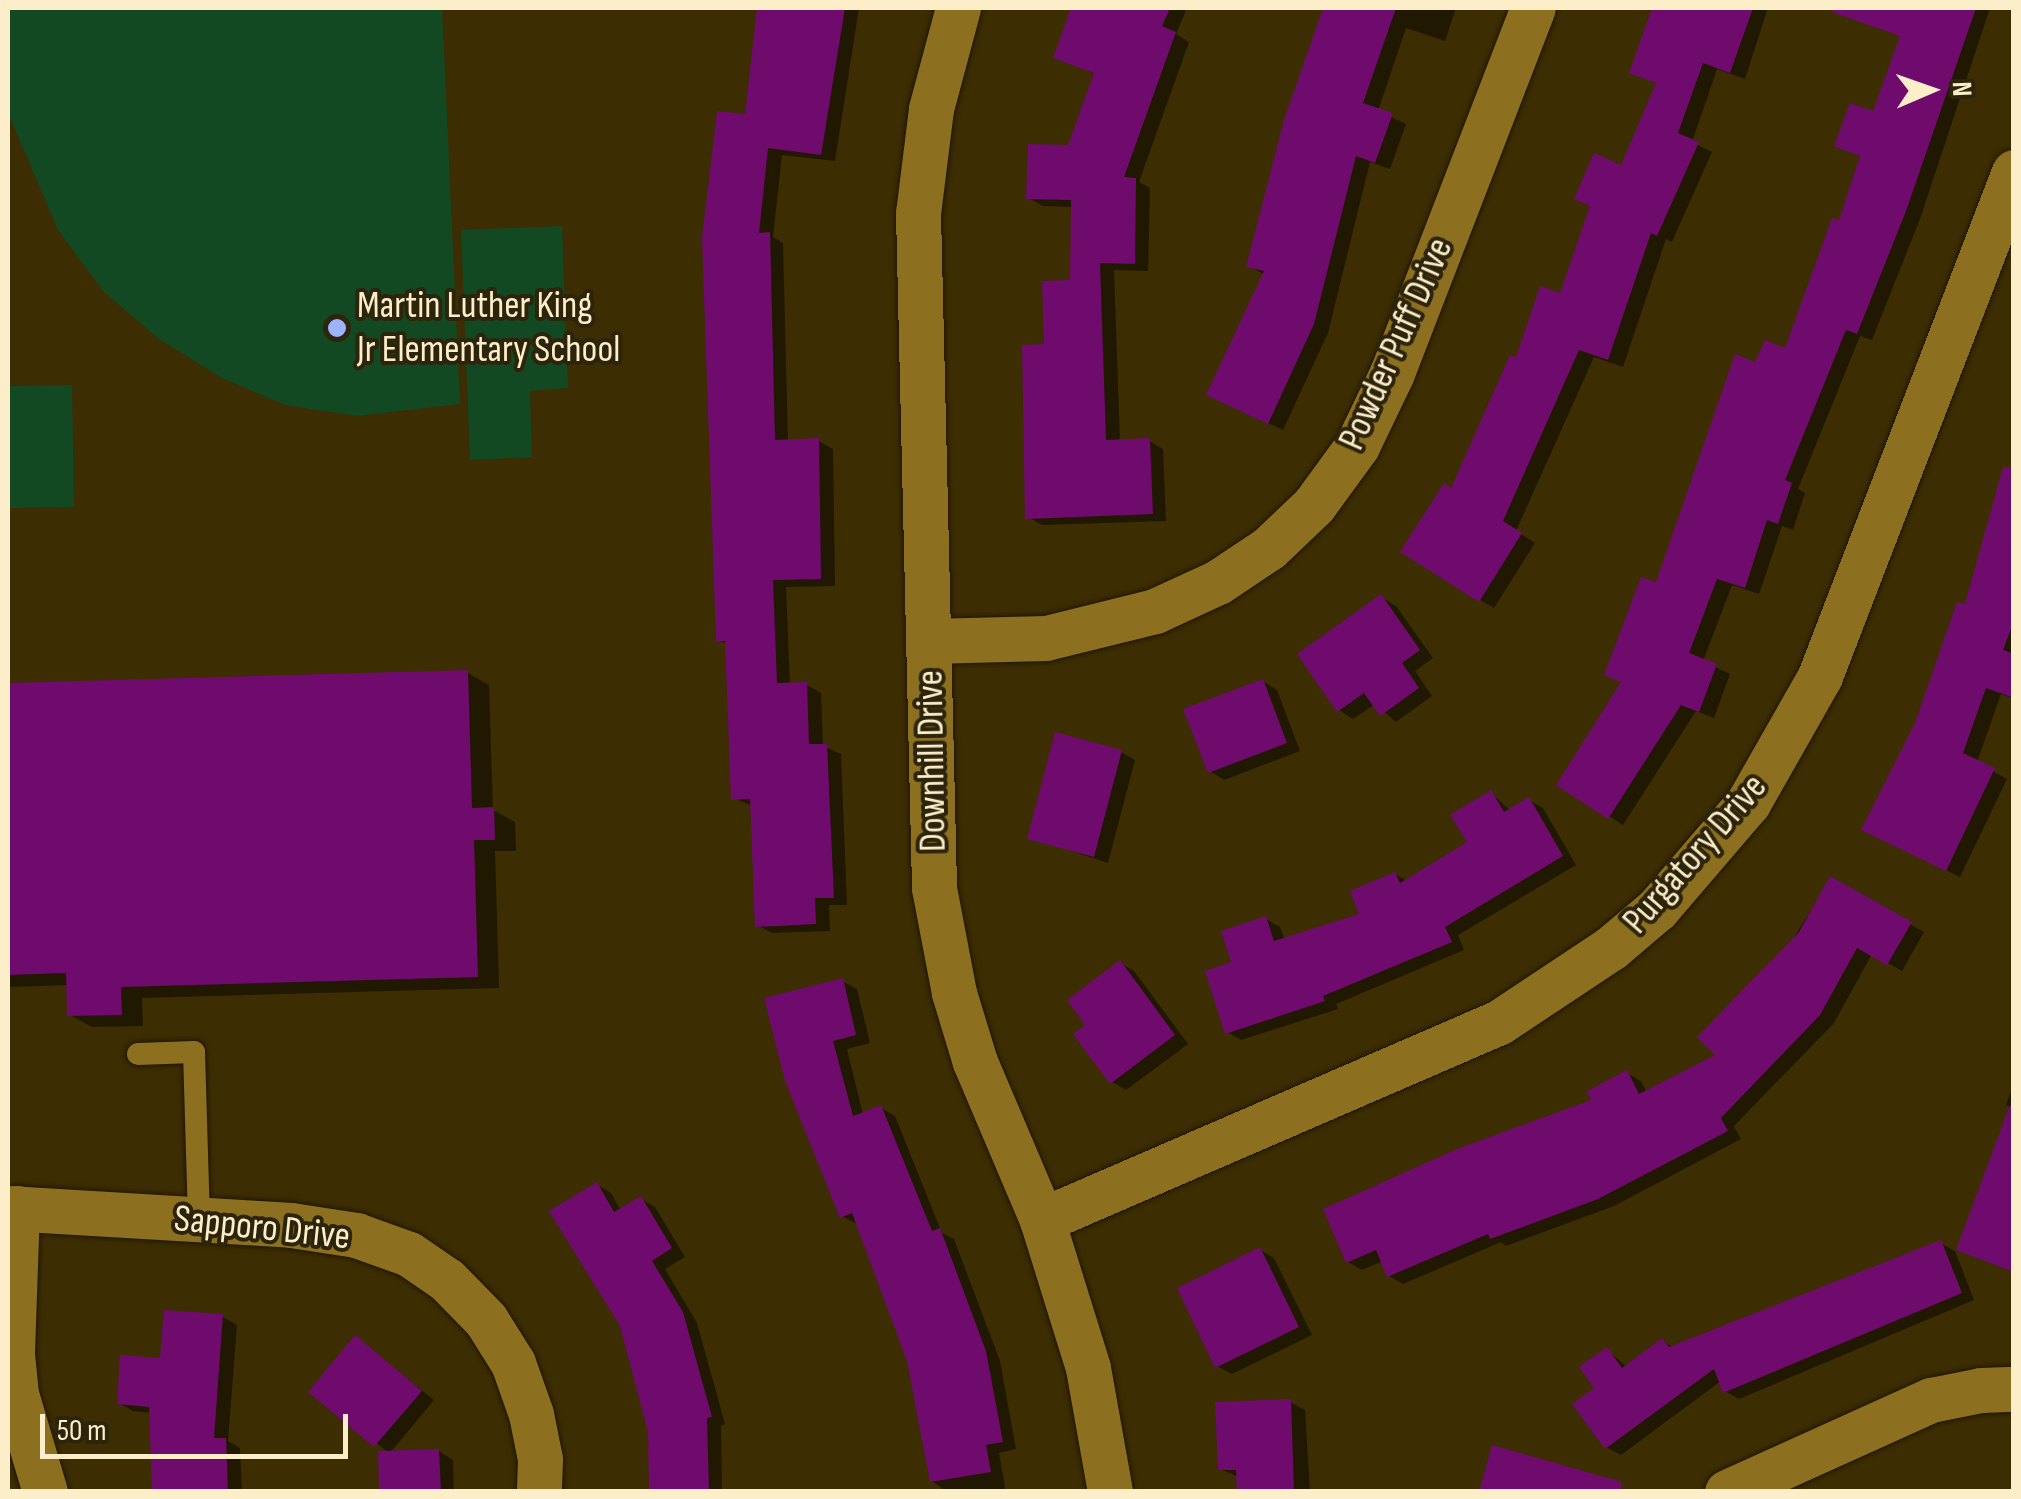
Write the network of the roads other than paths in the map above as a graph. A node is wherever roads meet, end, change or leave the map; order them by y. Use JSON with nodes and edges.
{"nodes":[{"id":1,"x":958,"y":8,"type":"edge"},
{"id":2,"x":1533,"y":8,"type":"edge"},
{"id":3,"x":2014,"y":172,"type":"edge"},
{"id":4,"x":929,"y":641,"type":"junction"},
{"id":5,"x":138,"y":1054,"type":"dead end"},
{"id":6,"x":12,"y":1208,"type":"edge"},
{"id":7,"x":199,"y":1218,"type":"junction"},
{"id":8,"x":1042,"y":1220,"type":"junction"},
{"id":9,"x":2014,"y":1389,"type":"edge"},
{"id":10,"x":44,"y":1492,"type":"edge"},
{"id":11,"x":539,"y":1492,"type":"edge"},
{"id":12,"x":1110,"y":1492,"type":"edge"},
{"id":13,"x":1727,"y":1492,"type":"edge"}],
"edges":[{"from":1,"to":4,"type":"street","name":"Downhill Drive"},
{"from":2,"to":4,"type":"street","name":"Powder Puff Drive"},
{"from":3,"to":8,"type":"street","name":"Purgatory Drive"},
{"from":4,"to":8,"type":"street","name":"Downhill Drive"},
{"from":5,"to":7,"type":"lane"},
{"from":6,"to":7,"type":"street","name":"Sapporo Drive"},
{"from":6,"to":10,"type":"street"},
{"from":7,"to":11,"type":"street","name":"Sapporo Drive"},
{"from":8,"to":12,"type":"street","name":"Downhill Drive"},
{"from":9,"to":13,"type":"street"}]}
